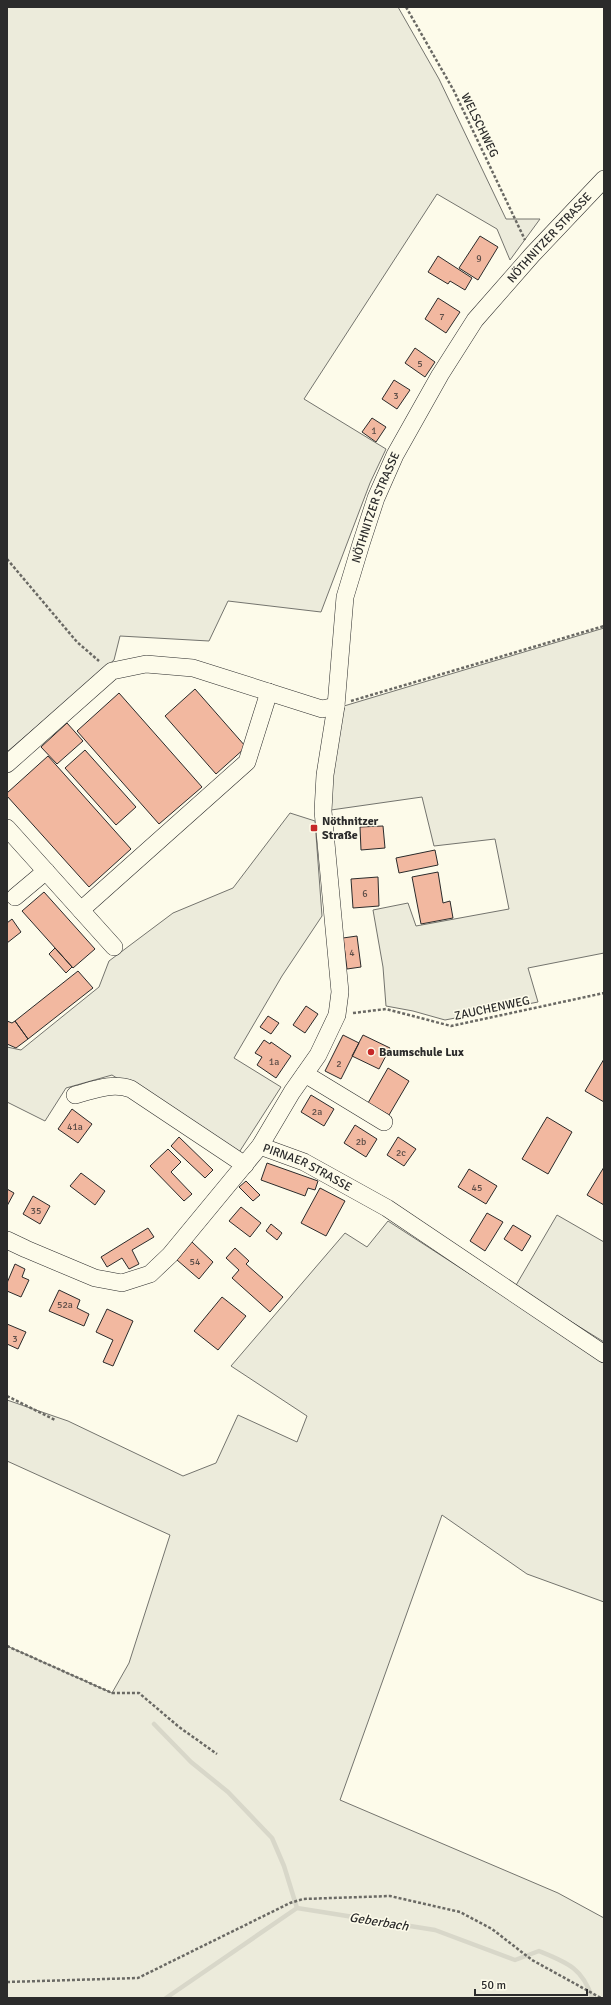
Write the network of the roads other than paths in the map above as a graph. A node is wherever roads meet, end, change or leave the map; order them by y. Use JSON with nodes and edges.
{"nodes":[{"id":1,"x":604,"y":179,"type":"edge"},
{"id":2,"x":269,"y":692,"type":"junction"},
{"id":3,"x":336,"y":706,"type":"junction"},
{"id":4,"x":7,"y":764,"type":"edge"},
{"id":5,"x":7,"y":828,"type":"edge"},
{"id":6,"x":46,"y":871,"type":"junction"},
{"id":7,"x":15,"y":896,"type":"dead end"},
{"id":8,"x":81,"y":910,"type":"junction"},
{"id":9,"x":114,"y":947,"type":"dead end"},
{"id":10,"x":307,"y":1071,"type":"junction"},
{"id":11,"x":346,"y":1088,"type":"dead end"},
{"id":12,"x":75,"y":1095,"type":"dead end"},
{"id":13,"x":384,"y":1122,"type":"dead end"},
{"id":14,"x":260,"y":1146,"type":"junction"},
{"id":15,"x":245,"y":1165,"type":"junction"},
{"id":16,"x":7,"y":1240,"type":"edge"},
{"id":17,"x":604,"y":1354,"type":"edge"}],
"edges":[{"from":1,"to":3,"type":"street","name":"NÖTHNITZER STRASSE"},
{"from":2,"to":3,"type":"street"},
{"from":2,"to":4,"type":"street"},
{"from":2,"to":8,"type":"street"},
{"from":3,"to":10,"type":"street","name":"NÖTHNITZER STRASSE"},
{"from":5,"to":6,"type":"street"},
{"from":6,"to":7,"type":"street"},
{"from":6,"to":8,"type":"street"},
{"from":8,"to":9,"type":"street"},
{"from":10,"to":11,"type":"street"},
{"from":10,"to":13,"type":"street"},
{"from":10,"to":14,"type":"street","name":"NÖTHNITZER STRASSE"},
{"from":12,"to":15,"type":"street"},
{"from":14,"to":15,"type":"street","name":"PIRNAER STRASSE"},
{"from":14,"to":17,"type":"street","name":"PIRNAER STRASSE"},
{"from":15,"to":16,"type":"street","name":"PIRNAER STRASSE"}]}
